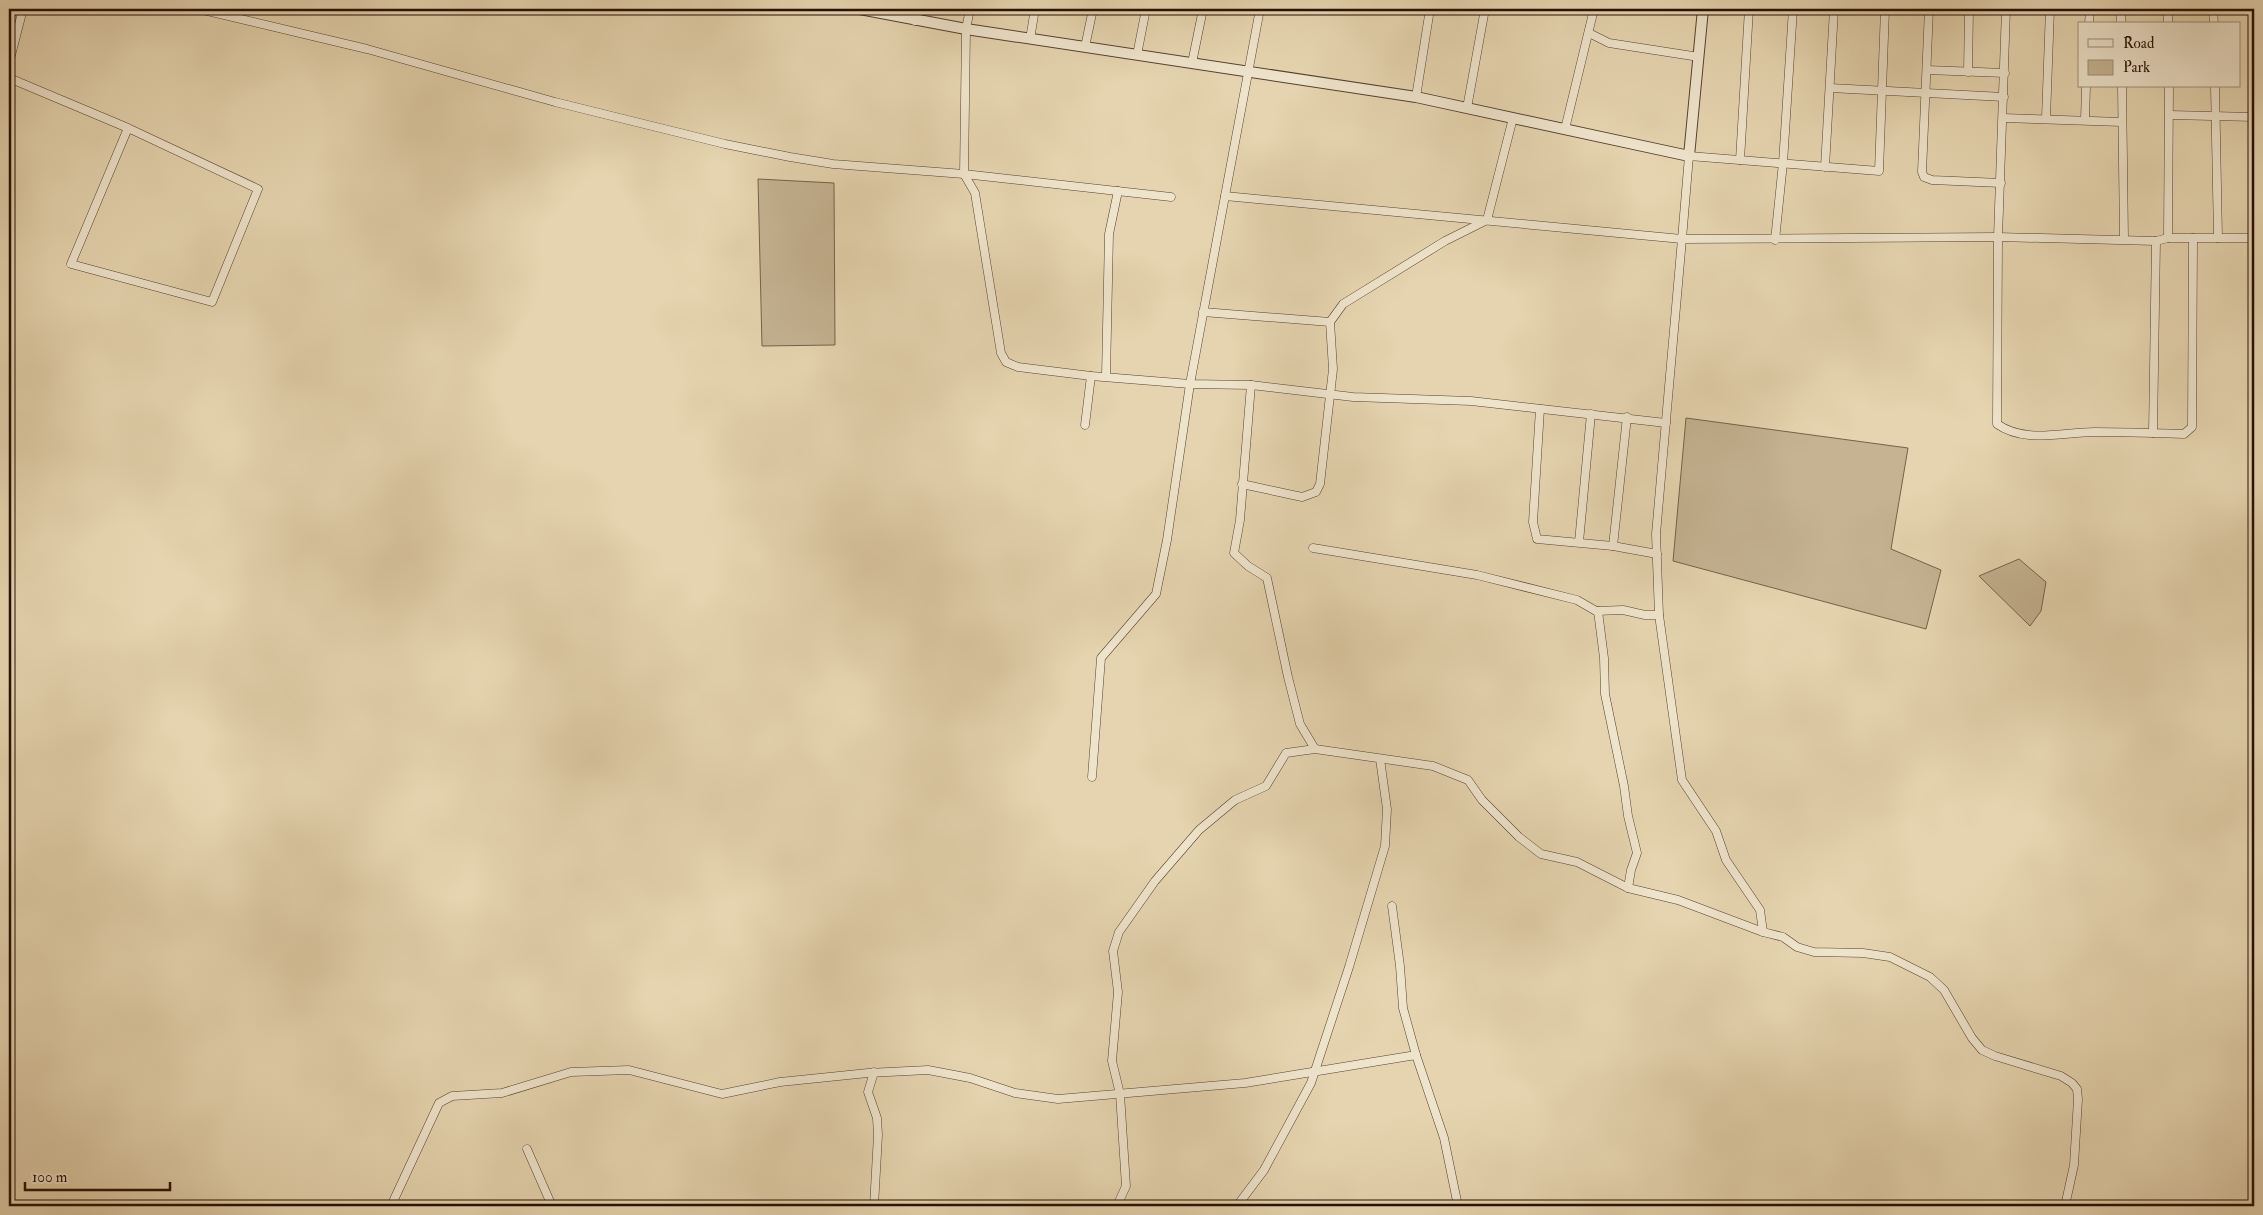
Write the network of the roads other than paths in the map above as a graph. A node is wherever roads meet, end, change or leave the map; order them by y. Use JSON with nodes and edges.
{"nodes":[{"id":1,"x":23,"y":9,"type":"edge"},
{"id":2,"x":198,"y":9,"type":"edge"},
{"id":3,"x":865,"y":9,"type":"edge"},
{"id":4,"x":918,"y":9,"type":"edge"},
{"id":5,"x":970,"y":9,"type":"edge"},
{"id":6,"x":1035,"y":9,"type":"edge"},
{"id":7,"x":1093,"y":9,"type":"edge"},
{"id":8,"x":1146,"y":9,"type":"edge"},
{"id":9,"x":1202,"y":9,"type":"edge"},
{"id":10,"x":1260,"y":9,"type":"edge"},
{"id":11,"x":1430,"y":9,"type":"edge"},
{"id":12,"x":1485,"y":9,"type":"edge"},
{"id":13,"x":1594,"y":9,"type":"edge"},
{"id":14,"x":1688,"y":9,"type":"edge"},
{"id":15,"x":1749,"y":9,"type":"edge"},
{"id":16,"x":1793,"y":9,"type":"edge"},
{"id":17,"x":1834,"y":9,"type":"edge"},
{"id":18,"x":1885,"y":9,"type":"edge"},
{"id":19,"x":1929,"y":9,"type":"edge"},
{"id":20,"x":1969,"y":9,"type":"edge"},
{"id":21,"x":2006,"y":9,"type":"edge"},
{"id":22,"x":2050,"y":9,"type":"edge"},
{"id":23,"x":2090,"y":9,"type":"edge"},
{"id":24,"x":2121,"y":9,"type":"edge"},
{"id":25,"x":2168,"y":9,"type":"edge"},
{"id":26,"x":2213,"y":9,"type":"edge"},
{"id":27,"x":1703,"y":10,"type":"edge"},
{"id":28,"x":916,"y":21,"type":"junction"},
{"id":29,"x":2089,"y":22,"type":"edge"},
{"id":30,"x":2121,"y":22,"type":"edge"},
{"id":31,"x":2168,"y":22,"type":"edge"},
{"id":32,"x":2214,"y":22,"type":"edge"},
{"id":33,"x":966,"y":29,"type":"junction"},
{"id":34,"x":1589,"y":34,"type":"junction"},
{"id":35,"x":1030,"y":39,"type":"junction"},
{"id":36,"x":1084,"y":47,"type":"junction"},
{"id":37,"x":1137,"y":55,"type":"junction"},
{"id":38,"x":1699,"y":57,"type":"junction"},
{"id":39,"x":9,"y":58,"type":"edge"},
{"id":40,"x":1192,"y":63,"type":"junction"},
{"id":41,"x":1927,"y":70,"type":"junction"},
{"id":42,"x":1249,"y":71,"type":"junction"},
{"id":43,"x":1968,"y":72,"type":"junction"},
{"id":44,"x":2004,"y":73,"type":"junction"},
{"id":45,"x":9,"y":78,"type":"edge"},
{"id":46,"x":1830,"y":88,"type":"junction"},
{"id":47,"x":2086,"y":88,"type":"edge"},
{"id":48,"x":2122,"y":88,"type":"edge"},
{"id":49,"x":2169,"y":88,"type":"edge"},
{"id":50,"x":2215,"y":88,"type":"edge"},
{"id":51,"x":1883,"y":90,"type":"junction"},
{"id":52,"x":1926,"y":93,"type":"junction"},
{"id":53,"x":2004,"y":96,"type":"junction"},
{"id":54,"x":1416,"y":97,"type":"junction"},
{"id":55,"x":1467,"y":108,"type":"junction"},
{"id":56,"x":2170,"y":115,"type":"junction"},
{"id":57,"x":2216,"y":116,"type":"junction"},
{"id":58,"x":2254,"y":117,"type":"edge"},
{"id":59,"x":1513,"y":118,"type":"junction"},
{"id":60,"x":2003,"y":118,"type":"junction"},
{"id":61,"x":2046,"y":118,"type":"junction"},
{"id":62,"x":2085,"y":120,"type":"junction"},
{"id":63,"x":2122,"y":122,"type":"junction"},
{"id":64,"x":128,"y":128,"type":"junction"},
{"id":65,"x":1565,"y":129,"type":"junction"},
{"id":66,"x":1689,"y":156,"type":"junction"},
{"id":67,"x":1740,"y":160,"type":"junction"},
{"id":68,"x":1783,"y":164,"type":"junction"},
{"id":69,"x":1825,"y":167,"type":"junction"},
{"id":70,"x":964,"y":174,"type":"junction"},
{"id":71,"x":2001,"y":183,"type":"junction"},
{"id":72,"x":1118,"y":191,"type":"junction"},
{"id":73,"x":1171,"y":196,"type":"dead end"},
{"id":74,"x":1225,"y":196,"type":"junction"},
{"id":75,"x":1487,"y":220,"type":"junction"},
{"id":76,"x":1998,"y":237,"type":"junction"},
{"id":77,"x":2168,"y":238,"type":"junction"},
{"id":78,"x":2193,"y":238,"type":"junction"},
{"id":79,"x":2218,"y":238,"type":"junction"},
{"id":80,"x":2254,"y":238,"type":"edge"},
{"id":81,"x":1682,"y":239,"type":"junction"},
{"id":82,"x":2124,"y":239,"type":"junction"},
{"id":83,"x":1775,"y":240,"type":"junction"},
{"id":84,"x":2156,"y":241,"type":"junction"},
{"id":85,"x":1204,"y":312,"type":"junction"},
{"id":86,"x":1330,"y":322,"type":"junction"},
{"id":87,"x":1091,"y":376,"type":"junction"},
{"id":88,"x":1106,"y":376,"type":"junction"},
{"id":89,"x":1190,"y":384,"type":"junction"},
{"id":90,"x":1251,"y":384,"type":"junction"},
{"id":91,"x":1330,"y":394,"type":"junction"},
{"id":92,"x":1540,"y":408,"type":"junction"},
{"id":93,"x":1591,"y":414,"type":"junction"},
{"id":94,"x":1627,"y":417,"type":"junction"},
{"id":95,"x":1666,"y":423,"type":"junction"},
{"id":96,"x":1085,"y":425,"type":"dead end"},
{"id":97,"x":2153,"y":433,"type":"junction"},
{"id":98,"x":1242,"y":484,"type":"junction"},
{"id":99,"x":1579,"y":542,"type":"junction"},
{"id":100,"x":1613,"y":546,"type":"junction"},
{"id":101,"x":1312,"y":548,"type":"dead end"},
{"id":102,"x":1657,"y":554,"type":"junction"},
{"id":103,"x":1598,"y":611,"type":"junction"},
{"id":104,"x":1659,"y":615,"type":"junction"},
{"id":105,"x":1315,"y":749,"type":"junction"},
{"id":106,"x":1380,"y":759,"type":"junction"},
{"id":107,"x":1092,"y":777,"type":"dead end"},
{"id":108,"x":1628,"y":888,"type":"junction"},
{"id":109,"x":1392,"y":906,"type":"dead end"},
{"id":110,"x":1763,"y":932,"type":"junction"},
{"id":111,"x":1416,"y":1055,"type":"junction"},
{"id":112,"x":874,"y":1072,"type":"junction"},
{"id":113,"x":1315,"y":1072,"type":"junction"},
{"id":114,"x":1120,"y":1094,"type":"junction"},
{"id":115,"x":527,"y":1148,"type":"dead end"},
{"id":116,"x":391,"y":1206,"type":"edge"},
{"id":117,"x":552,"y":1206,"type":"edge"},
{"id":118,"x":874,"y":1206,"type":"edge"},
{"id":119,"x":1117,"y":1206,"type":"edge"},
{"id":120,"x":1237,"y":1206,"type":"edge"},
{"id":121,"x":1458,"y":1206,"type":"edge"},
{"id":122,"x":2065,"y":1206,"type":"edge"}],
"edges":[{"from":1,"to":39,"type":"street"},
{"from":2,"to":70,"type":"street"},
{"from":3,"to":28,"type":"street"},
{"from":4,"to":28,"type":"street"},
{"from":5,"to":33,"type":"street"},
{"from":6,"to":35,"type":"street"},
{"from":7,"to":36,"type":"street"},
{"from":8,"to":37,"type":"street"},
{"from":9,"to":40,"type":"street"},
{"from":10,"to":42,"type":"street"},
{"from":11,"to":54,"type":"street"},
{"from":12,"to":55,"type":"street"},
{"from":13,"to":34,"type":"street"},
{"from":14,"to":27,"type":"street"},
{"from":15,"to":67,"type":"street"},
{"from":16,"to":68,"type":"street"},
{"from":17,"to":46,"type":"street"},
{"from":18,"to":51,"type":"street"},
{"from":19,"to":41,"type":"street"},
{"from":20,"to":43,"type":"street"},
{"from":21,"to":44,"type":"street"},
{"from":22,"to":61,"type":"street"},
{"from":23,"to":29,"type":"street"},
{"from":24,"to":30,"type":"street"},
{"from":25,"to":31,"type":"street"},
{"from":26,"to":32,"type":"street"},
{"from":27,"to":38,"type":"street"},
{"from":28,"to":33,"type":"street"},
{"from":33,"to":35,"type":"street"},
{"from":33,"to":70,"type":"street"},
{"from":34,"to":38,"type":"street"},
{"from":34,"to":65,"type":"street"},
{"from":35,"to":36,"type":"street"},
{"from":36,"to":37,"type":"street"},
{"from":37,"to":40,"type":"street"},
{"from":38,"to":66,"type":"street"},
{"from":40,"to":42,"type":"street"},
{"from":41,"to":43,"type":"street"},
{"from":41,"to":52,"type":"street"},
{"from":42,"to":54,"type":"street"},
{"from":42,"to":74,"type":"street"},
{"from":43,"to":44,"type":"street"},
{"from":44,"to":53,"type":"street"},
{"from":45,"to":64,"type":"street"},
{"from":46,"to":51,"type":"street"},
{"from":46,"to":69,"type":"street"},
{"from":47,"to":62,"type":"street"},
{"from":48,"to":63,"type":"street"},
{"from":49,"to":56,"type":"street"},
{"from":50,"to":57,"type":"street"},
{"from":51,"to":52,"type":"street"},
{"from":51,"to":69,"type":"street"},
{"from":52,"to":53,"type":"street"},
{"from":52,"to":71,"type":"street"},
{"from":53,"to":60,"type":"street"},
{"from":54,"to":55,"type":"street"},
{"from":55,"to":59,"type":"street"},
{"from":56,"to":57,"type":"street"},
{"from":56,"to":77,"type":"street"},
{"from":57,"to":58,"type":"street"},
{"from":57,"to":79,"type":"street"},
{"from":59,"to":65,"type":"street"},
{"from":59,"to":75,"type":"street"},
{"from":60,"to":61,"type":"street"},
{"from":60,"to":71,"type":"street"},
{"from":61,"to":62,"type":"street"},
{"from":62,"to":63,"type":"street"},
{"from":63,"to":82,"type":"street"},
{"from":64,"to":64,"type":"street"},
{"from":65,"to":66,"type":"street"},
{"from":66,"to":67,"type":"street"},
{"from":66,"to":81,"type":"street"},
{"from":67,"to":68,"type":"street"},
{"from":68,"to":69,"type":"street"},
{"from":68,"to":83,"type":"street"},
{"from":70,"to":72,"type":"street"},
{"from":70,"to":87,"type":"street"},
{"from":71,"to":76,"type":"street"},
{"from":72,"to":73,"type":"street"},
{"from":72,"to":88,"type":"street"},
{"from":74,"to":75,"type":"street"},
{"from":74,"to":85,"type":"street"},
{"from":75,"to":81,"type":"street"},
{"from":75,"to":86,"type":"street"},
{"from":76,"to":82,"type":"street"},
{"from":76,"to":83,"type":"street"},
{"from":76,"to":97,"type":"street"},
{"from":77,"to":78,"type":"street"},
{"from":77,"to":84,"type":"street"},
{"from":78,"to":79,"type":"street"},
{"from":78,"to":97,"type":"street"},
{"from":79,"to":80,"type":"street"},
{"from":81,"to":83,"type":"street"},
{"from":81,"to":95,"type":"street"},
{"from":82,"to":84,"type":"street"},
{"from":84,"to":97,"type":"street"},
{"from":85,"to":86,"type":"street"},
{"from":85,"to":89,"type":"street"},
{"from":86,"to":91,"type":"street"},
{"from":87,"to":88,"type":"street"},
{"from":87,"to":96,"type":"street"},
{"from":88,"to":89,"type":"street"},
{"from":89,"to":90,"type":"street"},
{"from":89,"to":107,"type":"street"},
{"from":90,"to":91,"type":"street"},
{"from":90,"to":98,"type":"street"},
{"from":91,"to":92,"type":"street"},
{"from":91,"to":98,"type":"street"},
{"from":92,"to":93,"type":"street"},
{"from":92,"to":99,"type":"street"},
{"from":93,"to":94,"type":"street"},
{"from":93,"to":99,"type":"street"},
{"from":94,"to":95,"type":"street"},
{"from":94,"to":100,"type":"street"},
{"from":95,"to":102,"type":"street"},
{"from":98,"to":105,"type":"street"},
{"from":99,"to":100,"type":"street"},
{"from":100,"to":102,"type":"street"},
{"from":101,"to":103,"type":"street"},
{"from":102,"to":104,"type":"street"},
{"from":103,"to":104,"type":"street"},
{"from":103,"to":108,"type":"street"},
{"from":104,"to":110,"type":"street"},
{"from":105,"to":106,"type":"street"},
{"from":105,"to":114,"type":"street"},
{"from":106,"to":108,"type":"street"},
{"from":106,"to":113,"type":"street"},
{"from":108,"to":110,"type":"street"},
{"from":109,"to":111,"type":"street"},
{"from":110,"to":122,"type":"street"},
{"from":111,"to":113,"type":"street"},
{"from":111,"to":121,"type":"street"},
{"from":112,"to":114,"type":"street"},
{"from":112,"to":116,"type":"street"},
{"from":112,"to":118,"type":"street"},
{"from":113,"to":114,"type":"street"},
{"from":113,"to":120,"type":"street"},
{"from":114,"to":119,"type":"street"},
{"from":115,"to":117,"type":"street"}]}
